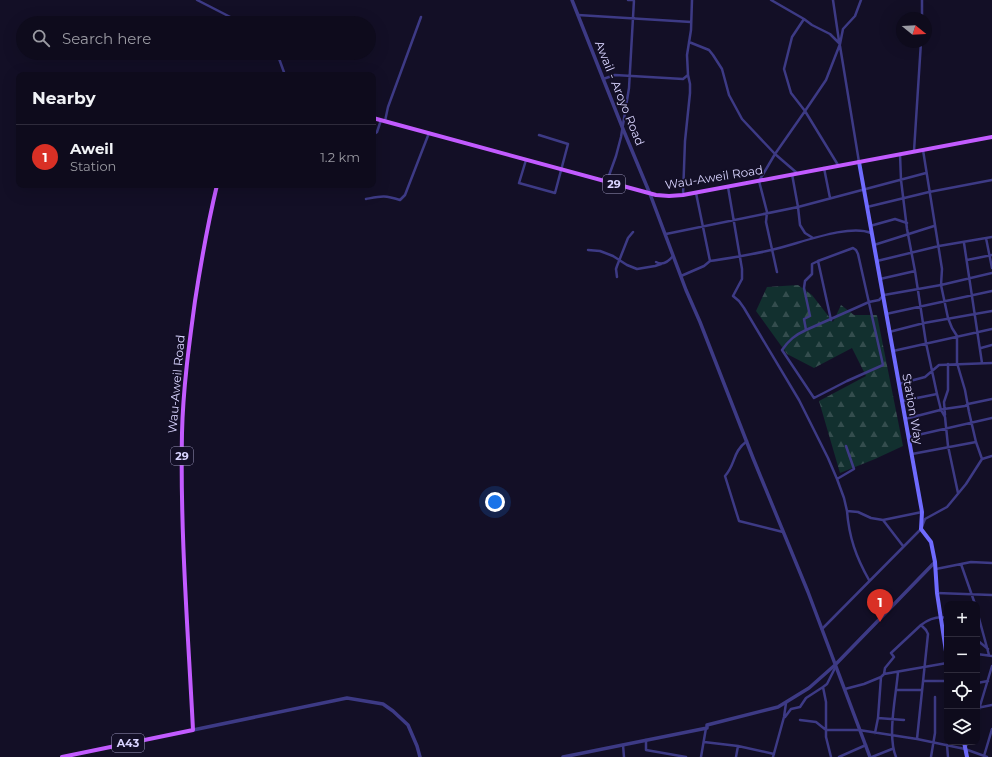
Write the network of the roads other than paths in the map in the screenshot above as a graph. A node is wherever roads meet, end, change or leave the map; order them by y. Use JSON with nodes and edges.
{"nodes":[{"id":1,"x":197,"y":0,"type":"edge"},
{"id":2,"x":572,"y":0,"type":"edge"},
{"id":3,"x":628,"y":0,"type":"edge"},
{"id":4,"x":634,"y":0,"type":"edge"},
{"id":5,"x":692,"y":0,"type":"edge"},
{"id":6,"x":771,"y":0,"type":"edge"},
{"id":7,"x":832,"y":0,"type":"edge"},
{"id":8,"x":861,"y":0,"type":"edge"},
{"id":9,"x":922,"y":0,"type":"edge"},
{"id":10,"x":922,"y":12,"type":"edge"},
{"id":11,"x":577,"y":15,"type":"junction"},
{"id":12,"x":228,"y":16,"type":"edge"},
{"id":13,"x":421,"y":16,"type":"dead end"},
{"id":14,"x":633,"y":18,"type":"junction"},
{"id":15,"x":804,"y":19,"type":"junction"},
{"id":16,"x":691,"y":22,"type":"junction"},
{"id":17,"x":689,"y":42,"type":"junction"},
{"id":18,"x":840,"y":44,"type":"junction"},
{"id":19,"x":921,"y":48,"type":"edge"},
{"id":20,"x":280,"y":60,"type":"edge"},
{"id":21,"x":284,"y":72,"type":"edge"},
{"id":22,"x":688,"y":75,"type":"junction"},
{"id":23,"x":630,"y":76,"type":"junction"},
{"id":24,"x":603,"y":79,"type":"junction"},
{"id":25,"x":804,"y":111,"type":"junction"},
{"id":26,"x":376,"y":119,"type":"edge"},
{"id":27,"x":383,"y":121,"type":"junction"},
{"id":28,"x":623,"y":129,"type":"junction"},
{"id":29,"x":376,"y":133,"type":"edge"},
{"id":30,"x":429,"y":133,"type":"junction"},
{"id":31,"x":539,"y":135,"type":"dead end"},
{"id":32,"x":992,"y":137,"type":"edge"},
{"id":33,"x":922,"y":150,"type":"junction"},
{"id":34,"x":914,"y":151,"type":"junction"},
{"id":35,"x":775,"y":154,"type":"junction"},
{"id":36,"x":900,"y":154,"type":"junction"},
{"id":37,"x":526,"y":160,"type":"junction"},
{"id":38,"x":859,"y":162,"type":"junction"},
{"id":39,"x":838,"y":165,"type":"junction"},
{"id":40,"x":824,"y":168,"type":"junction"},
{"id":41,"x":561,"y":170,"type":"junction"},
{"id":42,"x":926,"y":173,"type":"junction"},
{"id":43,"x":795,"y":174,"type":"junction"},
{"id":44,"x":901,"y":180,"type":"junction"},
{"id":45,"x":992,"y":180,"type":"edge"},
{"id":46,"x":759,"y":181,"type":"junction"},
{"id":47,"x":606,"y":182,"type":"junction"},
{"id":48,"x":728,"y":186,"type":"junction"},
{"id":49,"x":216,"y":188,"type":"edge"},
{"id":50,"x":864,"y":190,"type":"junction"},
{"id":51,"x":696,"y":192,"type":"junction"},
{"id":52,"x":929,"y":192,"type":"junction"},
{"id":53,"x":650,"y":194,"type":"junction"},
{"id":54,"x":682,"y":195,"type":"junction"},
{"id":55,"x":830,"y":198,"type":"junction"},
{"id":56,"x":366,"y":199,"type":"dead end"},
{"id":57,"x":903,"y":199,"type":"junction"},
{"id":58,"x":798,"y":206,"type":"junction"},
{"id":59,"x":867,"y":207,"type":"junction"},
{"id":60,"x":767,"y":212,"type":"junction"},
{"id":61,"x":733,"y":220,"type":"junction"},
{"id":62,"x":907,"y":223,"type":"junction"},
{"id":63,"x":703,"y":226,"type":"junction"},
{"id":64,"x":870,"y":226,"type":"junction"},
{"id":65,"x":934,"y":226,"type":"junction"},
{"id":66,"x":633,"y":232,"type":"dead end"},
{"id":67,"x":871,"y":233,"type":"junction"},
{"id":68,"x":666,"y":234,"type":"junction"},
{"id":69,"x":908,"y":234,"type":"junction"},
{"id":70,"x":992,"y":237,"type":"edge"},
{"id":71,"x":986,"y":238,"type":"junction"},
{"id":72,"x":813,"y":239,"type":"junction"},
{"id":73,"x":964,"y":243,"type":"junction"},
{"id":74,"x":874,"y":246,"type":"junction"},
{"id":75,"x":939,"y":246,"type":"junction"},
{"id":76,"x":588,"y":250,"type":"dead end"},
{"id":77,"x":772,"y":250,"type":"junction"},
{"id":78,"x":912,"y":254,"type":"junction"},
{"id":79,"x":674,"y":255,"type":"junction"},
{"id":80,"x":991,"y":255,"type":"edge"},
{"id":81,"x":740,"y":256,"type":"junction"},
{"id":82,"x":619,"y":260,"type":"junction"},
{"id":83,"x":967,"y":260,"type":"junction"},
{"id":84,"x":710,"y":261,"type":"junction"},
{"id":85,"x":818,"y":261,"type":"junction"},
{"id":86,"x":877,"y":261,"type":"junction"},
{"id":87,"x":656,"y":262,"type":"dead end"},
{"id":88,"x":661,"y":264,"type":"junction"},
{"id":89,"x":992,"y":268,"type":"edge"},
{"id":90,"x":916,"y":271,"type":"junction"},
{"id":91,"x":777,"y":272,"type":"dead end"},
{"id":92,"x":992,"y":274,"type":"edge"},
{"id":93,"x":681,"y":276,"type":"junction"},
{"id":94,"x":617,"y":277,"type":"dead end"},
{"id":95,"x":880,"y":279,"type":"junction"},
{"id":96,"x":969,"y":279,"type":"junction"},
{"id":97,"x":941,"y":285,"type":"junction"},
{"id":98,"x":918,"y":289,"type":"junction"},
{"id":99,"x":992,"y":291,"type":"edge"},
{"id":100,"x":884,"y":295,"type":"junction"},
{"id":101,"x":971,"y":295,"type":"junction"},
{"id":102,"x":869,"y":302,"type":"junction"},
{"id":103,"x":945,"y":302,"type":"junction"},
{"id":104,"x":920,"y":306,"type":"junction"},
{"id":105,"x":992,"y":311,"type":"edge"},
{"id":106,"x":974,"y":313,"type":"junction"},
{"id":107,"x":886,"y":314,"type":"junction"},
{"id":108,"x":948,"y":318,"type":"junction"},
{"id":109,"x":831,"y":320,"type":"junction"},
{"id":110,"x":924,"y":323,"type":"junction"},
{"id":111,"x":992,"y":329,"type":"edge"},
{"id":112,"x":806,"y":330,"type":"junction"},
{"id":113,"x":889,"y":332,"type":"junction"},
{"id":114,"x":978,"y":332,"type":"junction"},
{"id":115,"x":957,"y":336,"type":"junction"},
{"id":116,"x":926,"y":342,"type":"junction"},
{"id":117,"x":992,"y":345,"type":"edge"},
{"id":118,"x":981,"y":348,"type":"junction"},
{"id":119,"x":892,"y":351,"type":"junction"},
{"id":120,"x":957,"y":363,"type":"junction"},
{"id":121,"x":982,"y":363,"type":"junction"},
{"id":122,"x":992,"y":363,"type":"edge"},
{"id":123,"x":948,"y":364,"type":"junction"},
{"id":124,"x":931,"y":372,"type":"junction"},
{"id":125,"x":899,"y":384,"type":"junction"},
{"id":126,"x":937,"y":394,"type":"junction"},
{"id":127,"x":992,"y":400,"type":"edge"},
{"id":128,"x":902,"y":401,"type":"junction"},
{"id":129,"x":968,"y":404,"type":"junction"},
{"id":130,"x":943,"y":409,"type":"junction"},
{"id":131,"x":992,"y":418,"type":"edge"},
{"id":132,"x":905,"y":419,"type":"junction"},
{"id":133,"x":972,"y":422,"type":"junction"},
{"id":134,"x":946,"y":428,"type":"junction"},
{"id":135,"x":908,"y":437,"type":"junction"},
{"id":136,"x":746,"y":441,"type":"junction"},
{"id":137,"x":976,"y":442,"type":"junction"},
{"id":138,"x":846,"y":446,"type":"dead end"},
{"id":139,"x":948,"y":446,"type":"junction"},
{"id":140,"x":911,"y":454,"type":"junction"},
{"id":141,"x":992,"y":456,"type":"edge"},
{"id":142,"x":982,"y":459,"type":"junction"},
{"id":143,"x":837,"y":479,"type":"junction"},
{"id":144,"x":958,"y":493,"type":"junction"},
{"id":145,"x":847,"y":511,"type":"junction"},
{"id":146,"x":922,"y":512,"type":"junction"},
{"id":147,"x":883,"y":520,"type":"junction"},
{"id":148,"x":921,"y":529,"type":"junction"},
{"id":149,"x":783,"y":532,"type":"junction"},
{"id":150,"x":903,"y":546,"type":"junction"},
{"id":151,"x":935,"y":562,"type":"junction"},
{"id":152,"x":992,"y":563,"type":"edge"},
{"id":153,"x":961,"y":564,"type":"junction"},
{"id":154,"x":936,"y":569,"type":"junction"},
{"id":155,"x":870,"y":580,"type":"junction"},
{"id":156,"x":936,"y":593,"type":"junction"},
{"id":157,"x":972,"y":594,"type":"junction"},
{"id":158,"x":992,"y":595,"type":"edge"},
{"id":159,"x":974,"y":601,"type":"edge"},
{"id":160,"x":940,"y":617,"type":"junction"},
{"id":161,"x":944,"y":618,"type":"edge"},
{"id":162,"x":980,"y":623,"type":"edge"},
{"id":163,"x":921,"y":625,"type":"junction"},
{"id":164,"x":821,"y":629,"type":"junction"},
{"id":165,"x":944,"y":640,"type":"edge"},
{"id":166,"x":980,"y":643,"type":"edge"},
{"id":167,"x":988,"y":650,"type":"junction"},
{"id":168,"x":980,"y":654,"type":"edge"},
{"id":169,"x":990,"y":655,"type":"edge"},
{"id":170,"x":944,"y":664,"type":"edge"},
{"id":171,"x":992,"y":666,"type":"edge"},
{"id":172,"x":835,"y":667,"type":"junction"},
{"id":173,"x":925,"y":667,"type":"junction"},
{"id":174,"x":898,"y":672,"type":"junction"},
{"id":175,"x":884,"y":674,"type":"junction"},
{"id":176,"x":881,"y":677,"type":"junction"},
{"id":177,"x":923,"y":681,"type":"junction"},
{"id":178,"x":944,"y":681,"type":"edge"},
{"id":179,"x":988,"y":681,"type":"junction"},
{"id":180,"x":980,"y":682,"type":"edge"},
{"id":181,"x":824,"y":687,"type":"junction"},
{"id":182,"x":845,"y":689,"type":"junction"},
{"id":183,"x":897,"y":690,"type":"junction"},
{"id":184,"x":922,"y":690,"type":"junction"},
{"id":185,"x":935,"y":697,"type":"dead end"},
{"id":186,"x":980,"y":702,"type":"edge"},
{"id":187,"x":786,"y":703,"type":"junction"},
{"id":188,"x":992,"y":705,"type":"edge"},
{"id":189,"x":980,"y":707,"type":"edge"},
{"id":190,"x":784,"y":717,"type":"junction"},
{"id":191,"x":878,"y":718,"type":"junction"},
{"id":192,"x":894,"y":719,"type":"junction"},
{"id":193,"x":800,"y":720,"type":"dead end"},
{"id":194,"x":904,"y":720,"type":"dead end"},
{"id":195,"x":706,"y":728,"type":"junction"},
{"id":196,"x":992,"y":729,"type":"edge"},
{"id":197,"x":193,"y":730,"type":"junction"},
{"id":198,"x":826,"y":730,"type":"junction"},
{"id":199,"x":859,"y":730,"type":"junction"},
{"id":200,"x":875,"y":733,"type":"junction"},
{"id":201,"x":892,"y":735,"type":"junction"},
{"id":202,"x":917,"y":739,"type":"junction"},
{"id":203,"x":646,"y":740,"type":"junction"},
{"id":204,"x":704,"y":742,"type":"junction"},
{"id":205,"x":933,"y":742,"type":"junction"},
{"id":206,"x":944,"y":744,"type":"edge"},
{"id":207,"x":623,"y":745,"type":"junction"},
{"id":208,"x":866,"y":745,"type":"junction"},
{"id":209,"x":947,"y":745,"type":"joint"},
{"id":210,"x":964,"y":745,"type":"edge"},
{"id":211,"x":966,"y":745,"type":"edge"},
{"id":212,"x":738,"y":746,"type":"junction"},
{"id":213,"x":965,"y":748,"type":"junction"},
{"id":214,"x":892,"y":749,"type":"junction"},
{"id":215,"x":664,"y":753,"type":"junction"},
{"id":216,"x":774,"y":756,"type":"edge"},
{"id":217,"x":985,"y":756,"type":"edge"},
{"id":218,"x":62,"y":757,"type":"edge"},
{"id":219,"x":420,"y":757,"type":"edge"},
{"id":220,"x":563,"y":757,"type":"edge"},
{"id":221,"x":624,"y":757,"type":"edge"},
{"id":222,"x":664,"y":757,"type":"edge"},
{"id":223,"x":686,"y":757,"type":"edge"},
{"id":224,"x":701,"y":757,"type":"edge"},
{"id":225,"x":736,"y":757,"type":"edge"},
{"id":226,"x":831,"y":757,"type":"edge"},
{"id":227,"x":839,"y":757,"type":"edge"},
{"id":228,"x":871,"y":757,"type":"edge"},
{"id":229,"x":896,"y":757,"type":"edge"},
{"id":230,"x":931,"y":757,"type":"edge"},
{"id":231,"x":948,"y":757,"type":"edge"},
{"id":232,"x":967,"y":757,"type":"edge"}],
"edges":[{"from":1,"to":12,"type":"street"},
{"from":2,"to":11,"type":"street","name":"Awail - Aroyo Road"},
{"from":3,"to":4,"type":"street"},
{"from":4,"to":14,"type":"street"},
{"from":5,"to":16,"type":"street"},
{"from":6,"to":15,"type":"street"},
{"from":7,"to":18,"type":"street"},
{"from":8,"to":18,"type":"street"},
{"from":9,"to":10,"type":"street"},
{"from":11,"to":14,"type":"street"},
{"from":11,"to":24,"type":"street","name":"Awail - Aroyo Road"},
{"from":13,"to":27,"type":"street"},
{"from":14,"to":16,"type":"street"},
{"from":14,"to":23,"type":"street"},
{"from":15,"to":18,"type":"street"},
{"from":15,"to":25,"type":"street"},
{"from":16,"to":17,"type":"street"},
{"from":17,"to":22,"type":"street"},
{"from":17,"to":35,"type":"street"},
{"from":18,"to":25,"type":"street"},
{"from":18,"to":38,"type":"street"},
{"from":19,"to":34,"type":"street"},
{"from":20,"to":21,"type":"street"},
{"from":22,"to":23,"type":"street"},
{"from":22,"to":54,"type":"street"},
{"from":23,"to":24,"type":"street"},
{"from":23,"to":28,"type":"street"},
{"from":24,"to":28,"type":"street","name":"Awail - Aroyo Road"},
{"from":25,"to":35,"type":"street"},
{"from":25,"to":39,"type":"street"},
{"from":26,"to":27,"type":"main road","name":"Wau-Aweil Road","number":"29"},
{"from":27,"to":29,"type":"street"},
{"from":27,"to":30,"type":"main road","name":"Wau-Aweil Road","number":"29"},
{"from":28,"to":47,"type":"street"},
{"from":28,"to":53,"type":"street","name":"Awail - Aroyo Road"},
{"from":30,"to":37,"type":"main road","name":"Wau-Aweil Road","number":"29"},
{"from":30,"to":56,"type":"street"},
{"from":31,"to":41,"type":"street"},
{"from":32,"to":33,"type":"main road","name":"Wau-Aweil Road","number":"29"},
{"from":33,"to":34,"type":"main road","name":"Wau-Aweil Road","number":"29"},
{"from":33,"to":42,"type":"street"},
{"from":34,"to":36,"type":"main road","name":"Wau-Aweil Road","number":"29"},
{"from":35,"to":43,"type":"street"},
{"from":35,"to":46,"type":"street"},
{"from":36,"to":38,"type":"main road","name":"Wau-Aweil Road","number":"29"},
{"from":36,"to":44,"type":"street"},
{"from":37,"to":41,"type":"main road","name":"Wau-Aweil Road","number":"29"},
{"from":37,"to":41,"type":"street"},
{"from":38,"to":39,"type":"main road","name":"Wau-Aweil Road","number":"29"},
{"from":38,"to":50,"type":"main road","name":"Station Way"},
{"from":39,"to":40,"type":"main road","name":"Wau-Aweil Road","number":"29"},
{"from":40,"to":43,"type":"main road","name":"Wau-Aweil Road","number":"29"},
{"from":40,"to":55,"type":"street"},
{"from":41,"to":47,"type":"main road","name":"Wau-Aweil Road","number":"29"},
{"from":42,"to":44,"type":"street"},
{"from":42,"to":52,"type":"street"},
{"from":43,"to":46,"type":"main road","name":"Wau-Aweil Road","number":"29"},
{"from":43,"to":58,"type":"street"},
{"from":44,"to":50,"type":"street"},
{"from":44,"to":57,"type":"street"},
{"from":45,"to":52,"type":"street"},
{"from":46,"to":48,"type":"main road","name":"Wau-Aweil Road","number":"29"},
{"from":46,"to":60,"type":"street"},
{"from":47,"to":53,"type":"main road","name":"Wau-Aweil Road","number":"29"},
{"from":48,"to":51,"type":"main road","name":"Wau-Aweil Road","number":"29"},
{"from":48,"to":61,"type":"street"},
{"from":49,"to":197,"type":"main road","name":"Wau-Aweil Road","number":"29"},
{"from":50,"to":55,"type":"street"},
{"from":50,"to":59,"type":"main road","name":"Station Way"},
{"from":51,"to":54,"type":"main road","name":"Wau-Aweil Road","number":"29"},
{"from":51,"to":63,"type":"street"},
{"from":52,"to":57,"type":"street"},
{"from":52,"to":65,"type":"street"},
{"from":53,"to":54,"type":"main road","name":"Wau-Aweil Road","number":"29"},
{"from":53,"to":68,"type":"street","name":"Awail - Aroyo Road"},
{"from":55,"to":58,"type":"street"},
{"from":57,"to":59,"type":"street"},
{"from":57,"to":62,"type":"street"},
{"from":58,"to":60,"type":"street"},
{"from":58,"to":72,"type":"street"},
{"from":59,"to":64,"type":"main road","name":"Station Way"},
{"from":60,"to":61,"type":"street"},
{"from":60,"to":77,"type":"street"},
{"from":61,"to":63,"type":"street"},
{"from":61,"to":81,"type":"street"},
{"from":62,"to":64,"type":"street"},
{"from":62,"to":69,"type":"street"},
{"from":63,"to":68,"type":"street"},
{"from":63,"to":84,"type":"street"},
{"from":64,"to":67,"type":"main road","name":"Station Way"},
{"from":65,"to":69,"type":"street"},
{"from":65,"to":75,"type":"street"},
{"from":66,"to":82,"type":"street"},
{"from":67,"to":72,"type":"street"},
{"from":67,"to":74,"type":"main road","name":"Station Way"},
{"from":68,"to":79,"type":"street","name":"Awail - Aroyo Road"},
{"from":69,"to":74,"type":"street"},
{"from":69,"to":78,"type":"street"},
{"from":70,"to":71,"type":"street"},
{"from":71,"to":73,"type":"street"},
{"from":71,"to":80,"type":"street"},
{"from":72,"to":77,"type":"street"},
{"from":73,"to":75,"type":"street"},
{"from":73,"to":83,"type":"street"},
{"from":74,"to":86,"type":"main road","name":"Station Way"},
{"from":75,"to":78,"type":"street"},
{"from":75,"to":97,"type":"street"},
{"from":76,"to":82,"type":"street"},
{"from":77,"to":81,"type":"street"},
{"from":77,"to":91,"type":"street"},
{"from":78,"to":86,"type":"street"},
{"from":78,"to":90,"type":"street"},
{"from":79,"to":88,"type":"street"},
{"from":79,"to":93,"type":"street","name":"Awail - Aroyo Road"},
{"from":80,"to":83,"type":"street"},
{"from":80,"to":89,"type":"street"},
{"from":81,"to":84,"type":"street"},
{"from":81,"to":143,"type":"street"},
{"from":82,"to":88,"type":"street"},
{"from":82,"to":94,"type":"street"},
{"from":83,"to":96,"type":"street"},
{"from":84,"to":93,"type":"street"},
{"from":85,"to":102,"type":"street"},
{"from":85,"to":109,"type":"street"},
{"from":85,"to":112,"type":"street"},
{"from":86,"to":95,"type":"main road","name":"Station Way"},
{"from":87,"to":88,"type":"street"},
{"from":90,"to":95,"type":"street"},
{"from":90,"to":98,"type":"street"},
{"from":92,"to":96,"type":"street"},
{"from":93,"to":136,"type":"street","name":"Awail - Aroyo Road"},
{"from":95,"to":100,"type":"main road","name":"Station Way"},
{"from":96,"to":97,"type":"street"},
{"from":96,"to":101,"type":"street"},
{"from":97,"to":98,"type":"street"},
{"from":97,"to":103,"type":"street"},
{"from":98,"to":100,"type":"street"},
{"from":98,"to":104,"type":"street"},
{"from":99,"to":101,"type":"street"},
{"from":100,"to":102,"type":"street"},
{"from":100,"to":107,"type":"main road","name":"Station Way"},
{"from":101,"to":103,"type":"street"},
{"from":101,"to":106,"type":"street"},
{"from":102,"to":109,"type":"street"},
{"from":102,"to":112,"type":"street"},
{"from":103,"to":104,"type":"street"},
{"from":103,"to":108,"type":"street"},
{"from":104,"to":107,"type":"street"},
{"from":104,"to":110,"type":"street"},
{"from":105,"to":106,"type":"street"},
{"from":106,"to":108,"type":"street"},
{"from":106,"to":114,"type":"street"},
{"from":107,"to":113,"type":"main road","name":"Station Way"},
{"from":108,"to":110,"type":"street"},
{"from":108,"to":115,"type":"street"},
{"from":109,"to":112,"type":"street"},
{"from":110,"to":113,"type":"street"},
{"from":110,"to":116,"type":"street"},
{"from":111,"to":114,"type":"street"},
{"from":113,"to":119,"type":"main road","name":"Station Way"},
{"from":114,"to":115,"type":"street"},
{"from":114,"to":118,"type":"street"},
{"from":115,"to":116,"type":"street"},
{"from":115,"to":120,"type":"street"},
{"from":116,"to":119,"type":"street"},
{"from":116,"to":124,"type":"street"},
{"from":117,"to":118,"type":"street"},
{"from":118,"to":121,"type":"street"},
{"from":119,"to":125,"type":"main road","name":"Station Way"},
{"from":120,"to":121,"type":"street"},
{"from":120,"to":123,"type":"street"},
{"from":120,"to":129,"type":"street"},
{"from":121,"to":122,"type":"street"},
{"from":123,"to":124,"type":"street"},
{"from":123,"to":130,"type":"street"},
{"from":124,"to":125,"type":"street"},
{"from":124,"to":126,"type":"street"},
{"from":125,"to":128,"type":"main road","name":"Station Way"},
{"from":126,"to":128,"type":"street"},
{"from":126,"to":130,"type":"street"},
{"from":127,"to":129,"type":"street"},
{"from":128,"to":132,"type":"main road","name":"Station Way"},
{"from":129,"to":130,"type":"street"},
{"from":129,"to":133,"type":"street"},
{"from":130,"to":132,"type":"street"},
{"from":130,"to":134,"type":"street"},
{"from":131,"to":133,"type":"street"},
{"from":132,"to":135,"type":"main road","name":"Station Way"},
{"from":133,"to":134,"type":"street"},
{"from":133,"to":137,"type":"street"},
{"from":134,"to":135,"type":"street"},
{"from":134,"to":139,"type":"street"},
{"from":135,"to":140,"type":"main road","name":"Station Way"},
{"from":136,"to":149,"type":"street","name":"Awail - Aroyo Road"},
{"from":136,"to":149,"type":"street"},
{"from":137,"to":139,"type":"street"},
{"from":137,"to":142,"type":"street"},
{"from":138,"to":143,"type":"street"},
{"from":139,"to":140,"type":"street"},
{"from":139,"to":144,"type":"street"},
{"from":140,"to":146,"type":"main road","name":"Station Way"},
{"from":141,"to":142,"type":"street"},
{"from":142,"to":144,"type":"street"},
{"from":143,"to":145,"type":"street"},
{"from":144,"to":148,"type":"street"},
{"from":145,"to":147,"type":"street"},
{"from":145,"to":155,"type":"street"},
{"from":146,"to":147,"type":"street"},
{"from":146,"to":148,"type":"main road","name":"Station Way"},
{"from":147,"to":150,"type":"street"},
{"from":148,"to":150,"type":"street"},
{"from":148,"to":151,"type":"main road"},
{"from":149,"to":164,"type":"street","name":"Awail - Aroyo Road"},
{"from":150,"to":155,"type":"street"},
{"from":151,"to":154,"type":"main road"},
{"from":151,"to":172,"type":"street"},
{"from":152,"to":153,"type":"street"},
{"from":153,"to":154,"type":"street"},
{"from":153,"to":157,"type":"street"},
{"from":154,"to":156,"type":"main road"},
{"from":155,"to":164,"type":"street"},
{"from":156,"to":157,"type":"street"},
{"from":156,"to":160,"type":"main road"},
{"from":157,"to":158,"type":"street"},
{"from":157,"to":159,"type":"street"},
{"from":160,"to":161,"type":"street"},
{"from":160,"to":163,"type":"street"},
{"from":160,"to":165,"type":"main road"},
{"from":162,"to":167,"type":"street"},
{"from":163,"to":173,"type":"street"},
{"from":163,"to":175,"type":"street"},
{"from":164,"to":172,"type":"street","name":"Awail - Aroyo Road"},
{"from":166,"to":167,"type":"street"},
{"from":167,"to":169,"type":"street"},
{"from":168,"to":169,"type":"street"},
{"from":170,"to":173,"type":"street"},
{"from":171,"to":179,"type":"street"},
{"from":172,"to":181,"type":"street"},
{"from":172,"to":182,"type":"street","name":"Awail - Aroyo Road"},
{"from":172,"to":187,"type":"street"},
{"from":173,"to":174,"type":"street"},
{"from":173,"to":177,"type":"street"},
{"from":174,"to":175,"type":"street"},
{"from":174,"to":183,"type":"street"},
{"from":175,"to":176,"type":"street"},
{"from":176,"to":182,"type":"street"},
{"from":176,"to":191,"type":"street"},
{"from":177,"to":178,"type":"street"},
{"from":177,"to":184,"type":"street"},
{"from":179,"to":180,"type":"street"},
{"from":179,"to":186,"type":"street"},
{"from":181,"to":190,"type":"street"},
{"from":181,"to":198,"type":"street"},
{"from":182,"to":199,"type":"street","name":"Awail - Aroyo Road"},
{"from":183,"to":184,"type":"street"},
{"from":183,"to":192,"type":"street"},
{"from":184,"to":202,"type":"street"},
{"from":185,"to":205,"type":"street"},
{"from":187,"to":190,"type":"street"},
{"from":187,"to":195,"type":"street"},
{"from":188,"to":189,"type":"street"},
{"from":190,"to":216,"type":"street"},
{"from":191,"to":192,"type":"street"},
{"from":191,"to":200,"type":"street"},
{"from":192,"to":194,"type":"street"},
{"from":192,"to":201,"type":"street"},
{"from":193,"to":198,"type":"street"},
{"from":195,"to":203,"type":"street"},
{"from":195,"to":204,"type":"street"},
{"from":196,"to":217,"type":"street"},
{"from":197,"to":218,"type":"main road","number":"A43"},
{"from":197,"to":219,"type":"street"},
{"from":198,"to":199,"type":"street"},
{"from":198,"to":226,"type":"street"},
{"from":199,"to":200,"type":"street"},
{"from":199,"to":208,"type":"street","name":"Awail - Aroyo Road"},
{"from":200,"to":201,"type":"street"},
{"from":201,"to":202,"type":"street"},
{"from":201,"to":214,"type":"street"},
{"from":202,"to":205,"type":"street"},
{"from":203,"to":207,"type":"street"},
{"from":203,"to":215,"type":"street"},
{"from":204,"to":212,"type":"street"},
{"from":204,"to":224,"type":"street"},
{"from":205,"to":206,"type":"street"},
{"from":205,"to":230,"type":"street"},
{"from":207,"to":220,"type":"street"},
{"from":207,"to":221,"type":"street"},
{"from":208,"to":227,"type":"street"},
{"from":208,"to":228,"type":"street","name":"Awail - Aroyo Road"},
{"from":209,"to":213,"type":"street"},
{"from":209,"to":231,"type":"street"},
{"from":210,"to":213,"type":"main road"},
{"from":211,"to":213,"type":"street"},
{"from":212,"to":216,"type":"street"},
{"from":212,"to":225,"type":"street"},
{"from":213,"to":217,"type":"street"},
{"from":213,"to":232,"type":"main road"},
{"from":214,"to":228,"type":"street"},
{"from":214,"to":229,"type":"street"},
{"from":215,"to":222,"type":"street"},
{"from":215,"to":223,"type":"street"}]}
